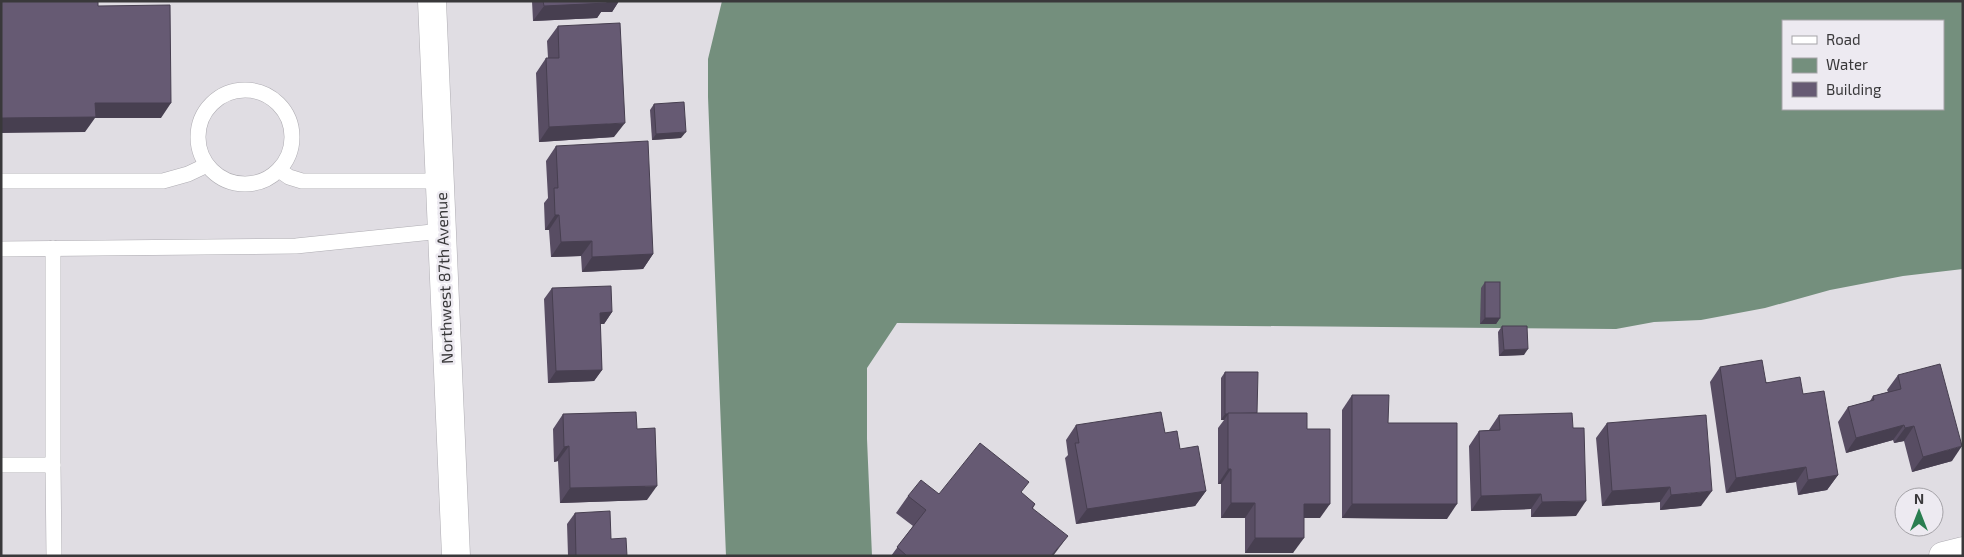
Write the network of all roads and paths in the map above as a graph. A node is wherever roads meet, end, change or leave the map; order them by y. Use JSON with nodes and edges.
{"nodes":[{"id":1,"x":432,"y":1,"type":"edge"},
{"id":2,"x":207,"y":166,"type":"junction"},
{"id":3,"x":279,"y":170,"type":"junction"},
{"id":4,"x":1,"y":181,"type":"edge"},
{"id":5,"x":440,"y":181,"type":"junction"},
{"id":6,"x":442,"y":231,"type":"junction"},
{"id":7,"x":53,"y":248,"type":"junction"},
{"id":8,"x":1,"y":249,"type":"edge"},
{"id":9,"x":1,"y":464,"type":"edge"},
{"id":10,"x":53,"y":465,"type":"junction"},
{"id":11,"x":1963,"y":551,"type":"edge"},
{"id":12,"x":54,"y":556,"type":"edge"},
{"id":13,"x":456,"y":556,"type":"edge"},
{"id":14,"x":1943,"y":556,"type":"edge"}],
"edges":[{"from":1,"to":5,"type":"street","name":"Northwest 87th Avenue"},
{"from":2,"to":3,"type":"lane"},
{"from":2,"to":3,"type":"lane"},
{"from":2,"to":4,"type":"lane"},
{"from":3,"to":5,"type":"lane"},
{"from":5,"to":6,"type":"street","name":"Northwest 87th Avenue"},
{"from":6,"to":7,"type":"lane"},
{"from":6,"to":13,"type":"street","name":"Northwest 87th Avenue"},
{"from":7,"to":8,"type":"lane"},
{"from":7,"to":10,"type":"lane"},
{"from":9,"to":10,"type":"lane"},
{"from":10,"to":12,"type":"lane"},
{"from":11,"to":14,"type":"street"}]}
